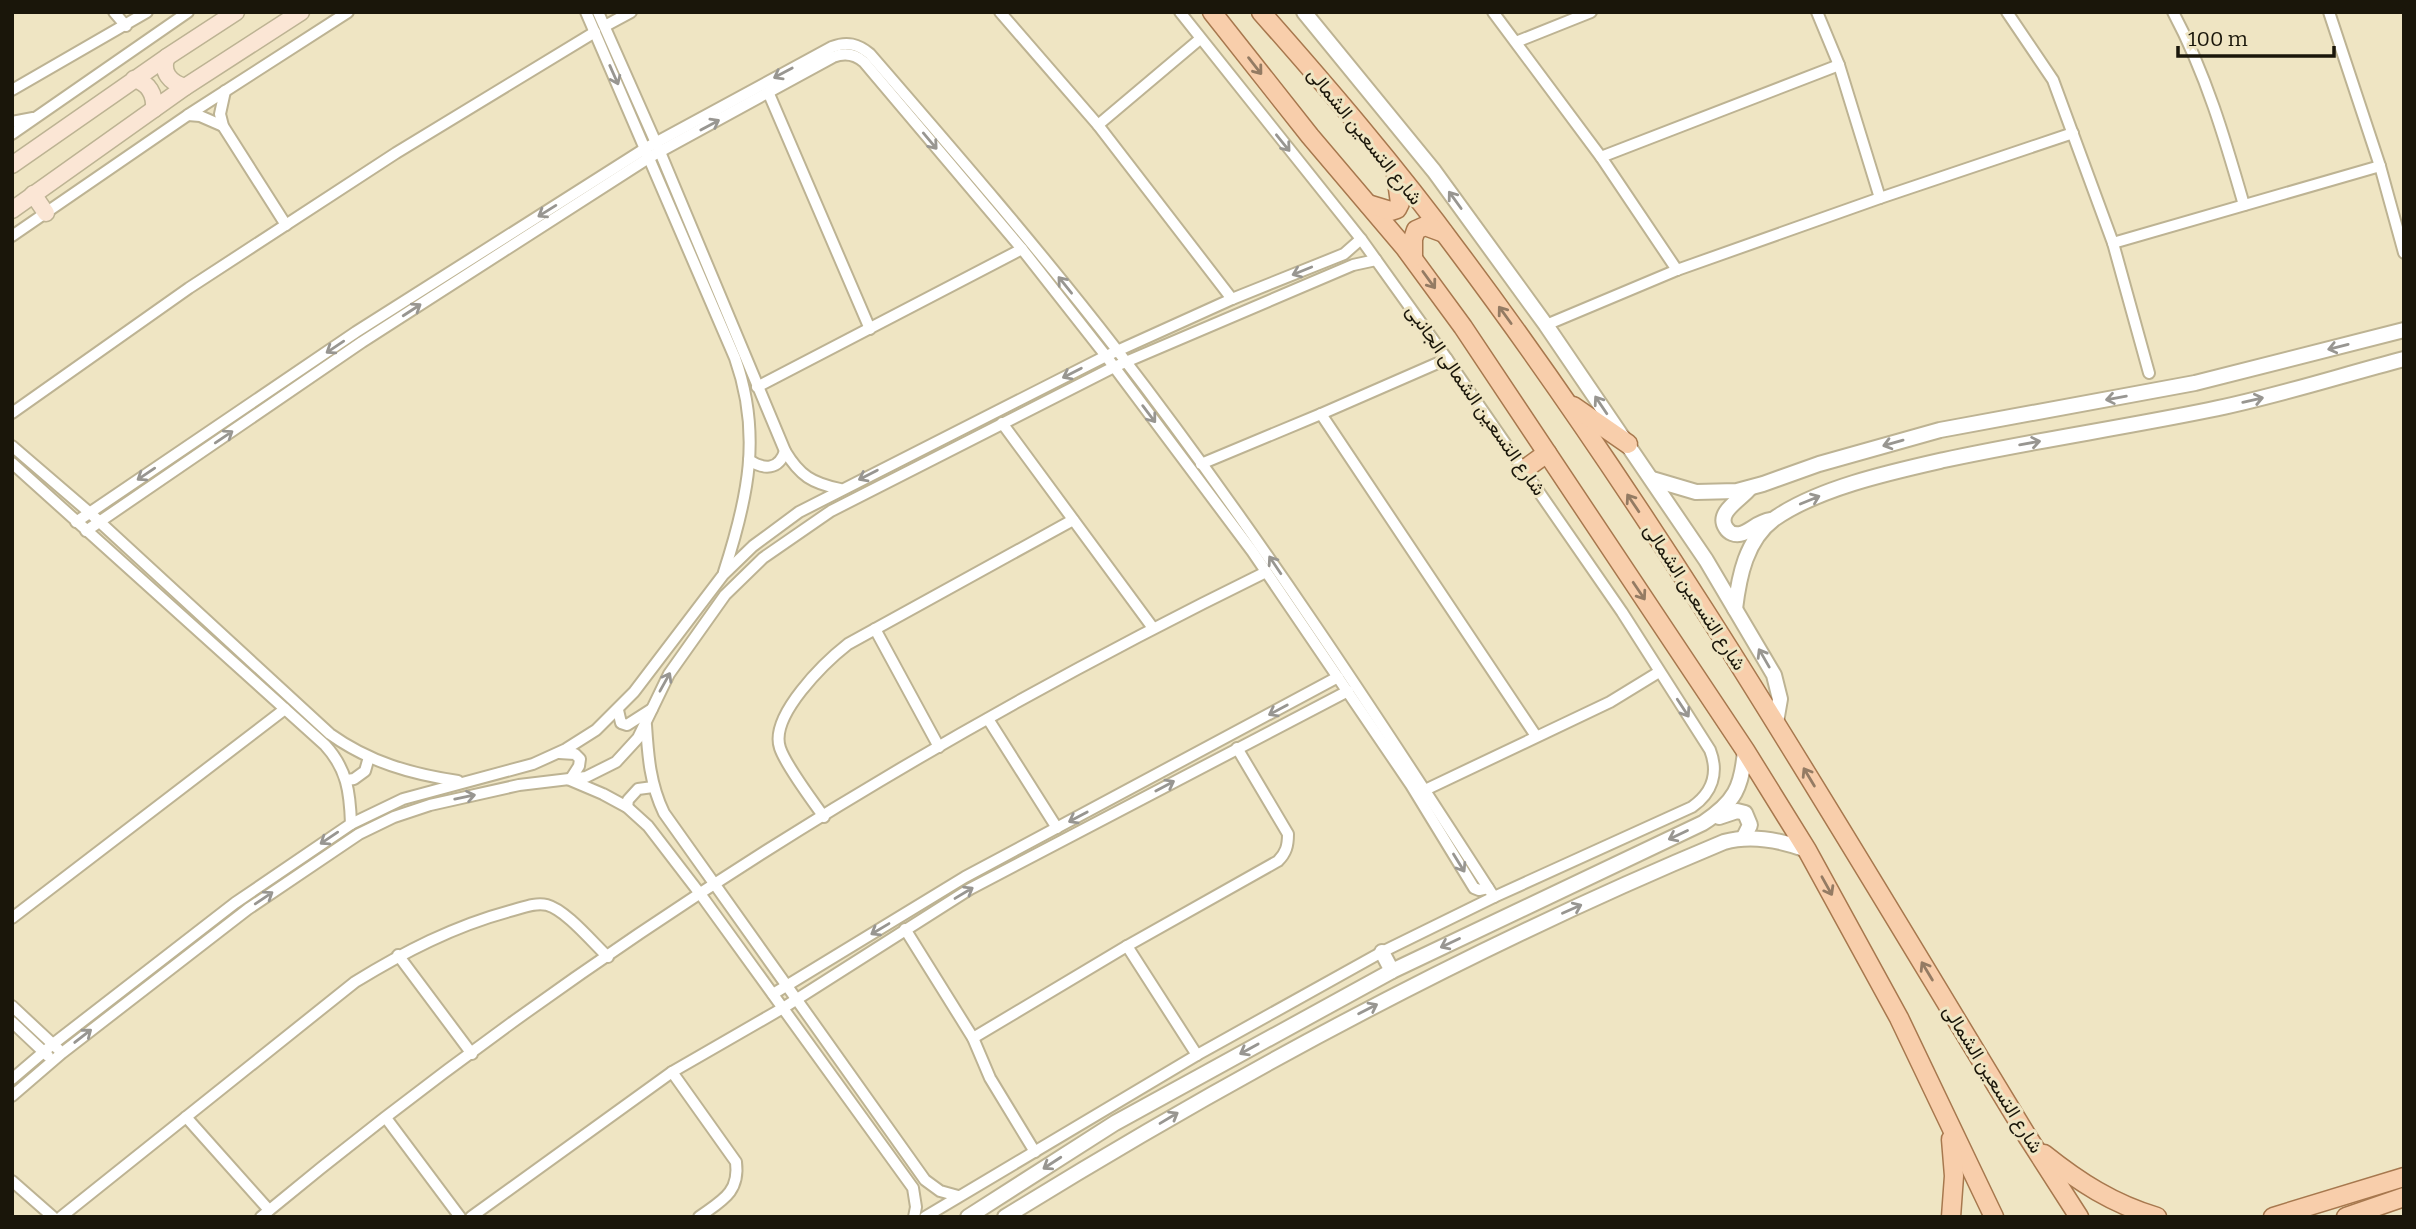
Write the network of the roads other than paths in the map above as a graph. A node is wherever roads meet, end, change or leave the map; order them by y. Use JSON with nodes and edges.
{"nodes":[{"id":1,"x":114,"y":12,"type":"edge"},
{"id":2,"x":147,"y":12,"type":"edge"},
{"id":3,"x":188,"y":12,"type":"edge"},
{"id":4,"x":236,"y":12,"type":"edge"},
{"id":5,"x":301,"y":12,"type":"edge"},
{"id":6,"x":348,"y":12,"type":"edge"},
{"id":7,"x":586,"y":12,"type":"edge"},
{"id":8,"x":598,"y":12,"type":"edge"},
{"id":9,"x":631,"y":12,"type":"edge"},
{"id":10,"x":1000,"y":12,"type":"edge"},
{"id":11,"x":1180,"y":12,"type":"edge"},
{"id":12,"x":1212,"y":12,"type":"edge"},
{"id":13,"x":1261,"y":12,"type":"edge"},
{"id":14,"x":1304,"y":12,"type":"edge"},
{"id":15,"x":1493,"y":12,"type":"edge"},
{"id":16,"x":1591,"y":12,"type":"edge"},
{"id":17,"x":1817,"y":12,"type":"edge"},
{"id":18,"x":2007,"y":12,"type":"edge"},
{"id":19,"x":2173,"y":12,"type":"edge"},
{"id":20,"x":2329,"y":12,"type":"edge"},
{"id":21,"x":126,"y":26,"type":"junction"},
{"id":22,"x":600,"y":29,"type":"junction"},
{"id":23,"x":1200,"y":39,"type":"junction"},
{"id":24,"x":1516,"y":42,"type":"junction"},
{"id":25,"x":167,"y":57,"type":"junction"},
{"id":26,"x":1839,"y":65,"type":"junction"},
{"id":27,"x":134,"y":79,"type":"junction"},
{"id":28,"x":186,"y":87,"type":"junction"},
{"id":29,"x":12,"y":90,"type":"edge"},
{"id":30,"x":225,"y":91,"type":"junction"},
{"id":31,"x":769,"y":94,"type":"junction"},
{"id":32,"x":154,"y":109,"type":"junction"},
{"id":33,"x":188,"y":115,"type":"junction"},
{"id":34,"x":36,"y":118,"type":"junction"},
{"id":35,"x":12,"y":122,"type":"edge"},
{"id":36,"x":1098,"y":125,"type":"junction"},
{"id":37,"x":223,"y":126,"type":"junction"},
{"id":38,"x":2073,"y":133,"type":"junction"},
{"id":39,"x":12,"y":134,"type":"edge"},
{"id":40,"x":653,"y":150,"type":"junction"},
{"id":41,"x":1601,"y":156,"type":"junction"},
{"id":42,"x":12,"y":165,"type":"edge"},
{"id":43,"x":2380,"y":166,"type":"junction"},
{"id":44,"x":1395,"y":171,"type":"junction"},
{"id":45,"x":33,"y":194,"type":"junction"},
{"id":46,"x":1880,"y":198,"type":"junction"},
{"id":47,"x":1368,"y":204,"type":"junction"},
{"id":48,"x":2245,"y":205,"type":"junction"},
{"id":49,"x":12,"y":209,"type":"edge"},
{"id":50,"x":46,"y":213,"type":"junction"},
{"id":51,"x":286,"y":225,"type":"junction"},
{"id":52,"x":1444,"y":233,"type":"junction"},
{"id":53,"x":12,"y":236,"type":"edge"},
{"id":54,"x":1361,"y":239,"type":"junction"},
{"id":55,"x":2113,"y":243,"type":"junction"},
{"id":56,"x":1022,"y":249,"type":"junction"},
{"id":57,"x":2404,"y":253,"type":"edge"},
{"id":58,"x":1413,"y":258,"type":"junction"},
{"id":59,"x":1376,"y":260,"type":"junction"},
{"id":60,"x":1677,"y":270,"type":"junction"},
{"id":61,"x":1232,"y":299,"type":"junction"},
{"id":62,"x":1546,"y":325,"type":"junction"},
{"id":63,"x":870,"y":329,"type":"junction"},
{"id":64,"x":2404,"y":330,"type":"edge"},
{"id":65,"x":359,"y":337,"type":"junction"},
{"id":66,"x":1117,"y":351,"type":"junction"},
{"id":67,"x":1106,"y":356,"type":"junction"},
{"id":68,"x":1447,"y":359,"type":"junction"},
{"id":69,"x":2404,"y":359,"type":"edge"},
{"id":70,"x":1125,"y":362,"type":"junction"},
{"id":71,"x":1114,"y":367,"type":"junction"},
{"id":72,"x":2149,"y":373,"type":"dead end"},
{"id":73,"x":757,"y":387,"type":"junction"},
{"id":74,"x":1564,"y":400,"type":"junction"},
{"id":75,"x":12,"y":413,"type":"edge"},
{"id":76,"x":1321,"y":414,"type":"junction"},
{"id":77,"x":1002,"y":423,"type":"junction"},
{"id":78,"x":1628,"y":444,"type":"junction"},
{"id":79,"x":12,"y":446,"type":"edge"},
{"id":80,"x":785,"y":451,"type":"junction"},
{"id":81,"x":1547,"y":453,"type":"junction"},
{"id":82,"x":749,"y":460,"type":"junction"},
{"id":83,"x":12,"y":463,"type":"edge"},
{"id":84,"x":1200,"y":464,"type":"junction"},
{"id":85,"x":1525,"y":469,"type":"junction"},
{"id":86,"x":1652,"y":480,"type":"junction"},
{"id":87,"x":1750,"y":488,"type":"junction"},
{"id":88,"x":840,"y":489,"type":"junction"},
{"id":89,"x":90,"y":513,"type":"junction"},
{"id":90,"x":1073,"y":520,"type":"junction"},
{"id":91,"x":1773,"y":520,"type":"junction"},
{"id":92,"x":76,"y":522,"type":"junction"},
{"id":93,"x":99,"y":522,"type":"junction"},
{"id":94,"x":86,"y":531,"type":"junction"},
{"id":95,"x":1266,"y":572,"type":"junction"},
{"id":96,"x":723,"y":575,"type":"junction"},
{"id":97,"x":1735,"y":609,"type":"junction"},
{"id":98,"x":1306,"y":622,"type":"junction"},
{"id":99,"x":1153,"y":628,"type":"junction"},
{"id":100,"x":874,"y":629,"type":"junction"},
{"id":101,"x":1659,"y":672,"type":"junction"},
{"id":102,"x":1338,"y":677,"type":"junction"},
{"id":103,"x":1348,"y":691,"type":"junction"},
{"id":104,"x":653,"y":708,"type":"junction"},
{"id":105,"x":285,"y":709,"type":"junction"},
{"id":106,"x":618,"y":710,"type":"junction"},
{"id":107,"x":988,"y":719,"type":"junction"},
{"id":108,"x":1776,"y":722,"type":"junction"},
{"id":109,"x":646,"y":723,"type":"junction"},
{"id":110,"x":1536,"y":736,"type":"junction"},
{"id":111,"x":939,"y":747,"type":"junction"},
{"id":112,"x":1237,"y":748,"type":"junction"},
{"id":113,"x":1745,"y":750,"type":"junction"},
{"id":114,"x":559,"y":753,"type":"junction"},
{"id":115,"x":369,"y":757,"type":"junction"},
{"id":116,"x":347,"y":779,"type":"junction"},
{"id":117,"x":570,"y":780,"type":"junction"},
{"id":118,"x":465,"y":782,"type":"junction"},
{"id":119,"x":653,"y":788,"type":"junction"},
{"id":120,"x":1424,"y":790,"type":"junction"},
{"id":121,"x":627,"y":807,"type":"junction"},
{"id":122,"x":824,"y":817,"type":"junction"},
{"id":123,"x":1703,"y":822,"type":"junction"},
{"id":124,"x":351,"y":824,"type":"junction"},
{"id":125,"x":1057,"y":828,"type":"junction"},
{"id":126,"x":1744,"y":837,"type":"junction"},
{"id":127,"x":1807,"y":850,"type":"junction"},
{"id":128,"x":716,"y":885,"type":"junction"},
{"id":129,"x":1491,"y":893,"type":"junction"},
{"id":130,"x":701,"y":895,"type":"junction"},
{"id":131,"x":12,"y":918,"type":"edge"},
{"id":132,"x":905,"y":929,"type":"junction"},
{"id":133,"x":1127,"y":946,"type":"junction"},
{"id":134,"x":1382,"y":953,"type":"junction"},
{"id":135,"x":398,"y":955,"type":"junction"},
{"id":136,"x":608,"y":957,"type":"junction"},
{"id":137,"x":1392,"y":971,"type":"junction"},
{"id":138,"x":787,"y":986,"type":"junction"},
{"id":139,"x":773,"y":994,"type":"junction"},
{"id":140,"x":797,"y":999,"type":"junction"},
{"id":141,"x":12,"y":1006,"type":"edge"},
{"id":142,"x":783,"y":1009,"type":"junction"},
{"id":143,"x":12,"y":1022,"type":"edge"},
{"id":144,"x":973,"y":1038,"type":"junction"},
{"id":145,"x":48,"y":1048,"type":"junction"},
{"id":146,"x":472,"y":1054,"type":"junction"},
{"id":147,"x":1197,"y":1055,"type":"junction"},
{"id":148,"x":58,"y":1057,"type":"junction"},
{"id":149,"x":672,"y":1072,"type":"junction"},
{"id":150,"x":12,"y":1079,"type":"edge"},
{"id":151,"x":12,"y":1096,"type":"edge"},
{"id":152,"x":186,"y":1117,"type":"junction"},
{"id":153,"x":386,"y":1118,"type":"junction"},
{"id":154,"x":1950,"y":1122,"type":"junction"},
{"id":155,"x":1115,"y":1123,"type":"junction"},
{"id":156,"x":1085,"y":1142,"type":"junction"},
{"id":157,"x":1126,"y":1143,"type":"junction"},
{"id":158,"x":2034,"y":1146,"type":"junction"},
{"id":159,"x":1035,"y":1152,"type":"junction"},
{"id":160,"x":1097,"y":1161,"type":"junction"},
{"id":161,"x":2404,"y":1177,"type":"edge"},
{"id":162,"x":12,"y":1181,"type":"edge"},
{"id":163,"x":958,"y":1196,"type":"junction"},
{"id":164,"x":2404,"y":1197,"type":"edge"},
{"id":165,"x":265,"y":1213,"type":"edge"},
{"id":166,"x":53,"y":1217,"type":"edge"},
{"id":167,"x":61,"y":1217,"type":"edge"},
{"id":168,"x":460,"y":1217,"type":"edge"},
{"id":169,"x":471,"y":1217,"type":"edge"},
{"id":170,"x":699,"y":1217,"type":"edge"},
{"id":171,"x":914,"y":1217,"type":"edge"},
{"id":172,"x":925,"y":1217,"type":"edge"},
{"id":173,"x":968,"y":1217,"type":"edge"},
{"id":174,"x":1005,"y":1217,"type":"edge"},
{"id":175,"x":1951,"y":1217,"type":"edge"},
{"id":176,"x":1994,"y":1217,"type":"edge"},
{"id":177,"x":2079,"y":1217,"type":"edge"},
{"id":178,"x":2157,"y":1217,"type":"edge"},
{"id":179,"x":2273,"y":1217,"type":"edge"},
{"id":180,"x":2346,"y":1217,"type":"edge"}],
"edges":[{"from":1,"to":21,"type":"street"},
{"from":2,"to":21,"type":"street"},
{"from":3,"to":34,"type":"street"},
{"from":4,"to":25,"type":"main road"},
{"from":5,"to":28,"type":"main road"},
{"from":6,"to":30,"type":"street"},
{"from":7,"to":22,"type":"street"},
{"from":8,"to":22,"type":"street"},
{"from":9,"to":22,"type":"street"},
{"from":10,"to":36,"type":"street"},
{"from":11,"to":23,"type":"street","name":"شارع التسعين الشمالى الجانبى"},
{"from":12,"to":47,"type":"main road","name":"شارع التسعين الشمالى","one_way":true},
{"from":13,"to":44,"type":"main road","name":"شارع التسعين الشمالى"},
{"from":62,"to":14,"type":"street","one_way":true},
{"from":15,"to":24,"type":"street"},
{"from":16,"to":24,"type":"street"},
{"from":17,"to":26,"type":"street"},
{"from":18,"to":38,"type":"street"},
{"from":19,"to":48,"type":"street"},
{"from":20,"to":43,"type":"street"},
{"from":21,"to":29,"type":"street"},
{"from":22,"to":40,"type":"street"},
{"from":22,"to":51,"type":"street"},
{"from":23,"to":36,"type":"street"},
{"from":23,"to":54,"type":"street","name":"شارع التسعين الشمالى الجانبى","one_way":true},
{"from":24,"to":41,"type":"street"},
{"from":25,"to":27,"type":"main road"},
{"from":25,"to":28,"type":"main road"},
{"from":26,"to":41,"type":"street"},
{"from":26,"to":46,"type":"street"},
{"from":27,"to":32,"type":"main road"},
{"from":27,"to":42,"type":"main road"},
{"from":28,"to":32,"type":"main road"},
{"from":30,"to":33,"type":"street"},
{"from":30,"to":37,"type":"street"},
{"from":40,"to":31,"type":"street","one_way":true},
{"from":31,"to":56,"type":"street","one_way":true},
{"from":31,"to":63,"type":"street"},
{"from":32,"to":45,"type":"main road"},
{"from":33,"to":37,"type":"street"},
{"from":33,"to":50,"type":"street"},
{"from":34,"to":35,"type":"street"},
{"from":34,"to":39,"type":"street"},
{"from":36,"to":61,"type":"street"},
{"from":37,"to":51,"type":"street"},
{"from":38,"to":46,"type":"street"},
{"from":38,"to":55,"type":"street"},
{"from":40,"to":65,"type":"street"},
{"from":66,"to":40,"type":"street","one_way":true},
{"from":40,"to":73,"type":"street"},
{"from":40,"to":82,"type":"street"},
{"from":41,"to":60,"type":"street"},
{"from":43,"to":48,"type":"street"},
{"from":43,"to":57,"type":"street"},
{"from":44,"to":47,"type":"main road"},
{"from":44,"to":52,"type":"main road","name":"شارع التسعين الشمالى"},
{"from":45,"to":49,"type":"main road"},
{"from":45,"to":50,"type":"main road"},
{"from":46,"to":60,"type":"street"},
{"from":47,"to":58,"type":"main road","name":"شارع التسعين الشمالى"},
{"from":48,"to":55,"type":"street"},
{"from":50,"to":53,"type":"street"},
{"from":51,"to":75,"type":"street"},
{"from":52,"to":58,"type":"main road"},
{"from":74,"to":52,"type":"main road","name":"شارع التسعين الشمالى","one_way":true},
{"from":54,"to":59,"type":"street","name":"شارع التسعين الشمالى الجانبى"},
{"from":54,"to":61,"type":"street","one_way":true},
{"from":55,"to":72,"type":"street"},
{"from":56,"to":63,"type":"street"},
{"from":56,"to":67,"type":"street"},
{"from":58,"to":81,"type":"main road","name":"شارع التسعين الشمالى","one_way":true},
{"from":59,"to":68,"type":"street","name":"شارع التسعين الشمالى الجانبى"},
{"from":59,"to":70,"type":"street"},
{"from":60,"to":62,"type":"street"},
{"from":61,"to":66,"type":"street"},
{"from":78,"to":62,"type":"street","one_way":true},
{"from":63,"to":73,"type":"street"},
{"from":64,"to":87,"type":"street","one_way":true},
{"from":65,"to":89,"type":"street","one_way":true},
{"from":93,"to":65,"type":"street","one_way":true},
{"from":66,"to":67,"type":"street"},
{"from":66,"to":70,"type":"street"},
{"from":67,"to":71,"type":"street"},
{"from":67,"to":88,"type":"street","one_way":true},
{"from":68,"to":76,"type":"street"},
{"from":68,"to":85,"type":"street","name":"شارع التسعين الشمالى الجانبى"},
{"from":91,"to":69,"type":"street","one_way":true},
{"from":70,"to":71,"type":"street"},
{"from":70,"to":84,"type":"street"},
{"from":71,"to":77,"type":"street"},
{"from":71,"to":95,"type":"street","one_way":true},
{"from":73,"to":80,"type":"street"},
{"from":74,"to":78,"type":"main road"},
{"from":108,"to":74,"type":"main road","name":"شارع التسعين الشمالى","one_way":true},
{"from":76,"to":84,"type":"street"},
{"from":76,"to":110,"type":"street"},
{"from":77,"to":90,"type":"street"},
{"from":104,"to":77,"type":"street","one_way":true},
{"from":78,"to":86,"type":"street"},
{"from":79,"to":89,"type":"street"},
{"from":80,"to":82,"type":"street"},
{"from":80,"to":88,"type":"street"},
{"from":81,"to":85,"type":"main road"},
{"from":81,"to":113,"type":"main road","name":"شارع التسعين الشمالى","one_way":true},
{"from":82,"to":96,"type":"street"},
{"from":83,"to":92,"type":"street"},
{"from":98,"to":84,"type":"street","one_way":true},
{"from":85,"to":101,"type":"street","name":"شارع التسعين الشمالى الجانبى"},
{"from":86,"to":87,"type":"street"},
{"from":86,"to":97,"type":"street"},
{"from":87,"to":91,"type":"street"},
{"from":88,"to":96,"type":"street"},
{"from":89,"to":92,"type":"street"},
{"from":89,"to":93,"type":"street"},
{"from":90,"to":99,"type":"street"},
{"from":90,"to":100,"type":"street"},
{"from":91,"to":97,"type":"street"},
{"from":92,"to":94,"type":"street"},
{"from":93,"to":94,"type":"street"},
{"from":93,"to":115,"type":"street"},
{"from":94,"to":105,"type":"street"},
{"from":95,"to":98,"type":"street"},
{"from":95,"to":99,"type":"street"},
{"from":96,"to":106,"type":"street"},
{"from":108,"to":97,"type":"street","one_way":true},
{"from":98,"to":102,"type":"street"},
{"from":98,"to":120,"type":"street"},
{"from":99,"to":107,"type":"street"},
{"from":100,"to":111,"type":"street"},
{"from":100,"to":122,"type":"street"},
{"from":101,"to":110,"type":"street"},
{"from":101,"to":129,"type":"street","name":"شارع التسعين الشمالى الجانبى","one_way":true},
{"from":102,"to":103,"type":"street"},
{"from":102,"to":125,"type":"street","one_way":true},
{"from":103,"to":112,"type":"street"},
{"from":103,"to":129,"type":"street","one_way":true},
{"from":104,"to":106,"type":"street"},
{"from":104,"to":109,"type":"street"},
{"from":105,"to":116,"type":"street"},
{"from":105,"to":131,"type":"street"},
{"from":106,"to":114,"type":"street"},
{"from":107,"to":111,"type":"street"},
{"from":107,"to":125,"type":"street"},
{"from":158,"to":108,"type":"main road","name":"شارع التسعين الشمالى","one_way":true},
{"from":109,"to":117,"type":"street"},
{"from":109,"to":119,"type":"street"},
{"from":110,"to":120,"type":"street"},
{"from":111,"to":122,"type":"street"},
{"from":132,"to":112,"type":"street","one_way":true},
{"from":112,"to":133,"type":"street"},
{"from":113,"to":123,"type":"street"},
{"from":113,"to":127,"type":"main road","name":"شارع التسعين الشمالى"},
{"from":114,"to":117,"type":"street"},
{"from":114,"to":118,"type":"street"},
{"from":115,"to":116,"type":"street"},
{"from":115,"to":118,"type":"street"},
{"from":116,"to":124,"type":"street"},
{"from":117,"to":121,"type":"street"},
{"from":148,"to":117,"type":"street","one_way":true},
{"from":118,"to":124,"type":"street"},
{"from":119,"to":121,"type":"street"},
{"from":119,"to":128,"type":"street"},
{"from":120,"to":129,"type":"street"},
{"from":121,"to":130,"type":"street"},
{"from":122,"to":128,"type":"street"},
{"from":123,"to":126,"type":"street"},
{"from":123,"to":137,"type":"street","one_way":true},
{"from":124,"to":145,"type":"street","one_way":true},
{"from":125,"to":138,"type":"street","one_way":true},
{"from":126,"to":127,"type":"street"},
{"from":157,"to":126,"type":"street","one_way":true},
{"from":127,"to":154,"type":"main road","name":"شارع التسعين الشمالى","one_way":true},
{"from":128,"to":130,"type":"street"},
{"from":128,"to":138,"type":"street"},
{"from":129,"to":134,"type":"street"},
{"from":130,"to":136,"type":"street"},
{"from":130,"to":139,"type":"street"},
{"from":132,"to":140,"type":"street"},
{"from":132,"to":144,"type":"street"},
{"from":133,"to":144,"type":"street"},
{"from":133,"to":147,"type":"street"},
{"from":134,"to":137,"type":"street"},
{"from":134,"to":147,"type":"street"},
{"from":135,"to":136,"type":"street"},
{"from":135,"to":146,"type":"street"},
{"from":135,"to":152,"type":"street"},
{"from":136,"to":146,"type":"street"},
{"from":137,"to":155,"type":"street","one_way":true},
{"from":138,"to":139,"type":"street"},
{"from":138,"to":140,"type":"street"},
{"from":139,"to":142,"type":"street"},
{"from":140,"to":142,"type":"street"},
{"from":140,"to":163,"type":"street"},
{"from":141,"to":145,"type":"street"},
{"from":142,"to":149,"type":"street"},
{"from":142,"to":171,"type":"street"},
{"from":143,"to":145,"type":"street"},
{"from":144,"to":159,"type":"street"},
{"from":145,"to":148,"type":"street"},
{"from":145,"to":150,"type":"street"},
{"from":146,"to":153,"type":"street"},
{"from":147,"to":159,"type":"street"},
{"from":148,"to":151,"type":"street"},
{"from":149,"to":169,"type":"street"},
{"from":149,"to":170,"type":"street"},
{"from":152,"to":165,"type":"street"},
{"from":152,"to":167,"type":"street"},
{"from":153,"to":165,"type":"street"},
{"from":153,"to":168,"type":"street"},
{"from":154,"to":175,"type":"main road"},
{"from":154,"to":176,"type":"main road","name":"شارع التسعين الشمالى"},
{"from":155,"to":156,"type":"street"},
{"from":155,"to":157,"type":"street"},
{"from":156,"to":160,"type":"street"},
{"from":156,"to":173,"type":"street","one_way":true},
{"from":157,"to":160,"type":"street"},
{"from":158,"to":177,"type":"main road","name":"شارع التسعين الشمالى"},
{"from":158,"to":178,"type":"main road"},
{"from":159,"to":163,"type":"street"},
{"from":160,"to":174,"type":"street"},
{"from":161,"to":179,"type":"main road"},
{"from":162,"to":166,"type":"street"},
{"from":163,"to":172,"type":"street"},
{"from":164,"to":180,"type":"main road"}]}
